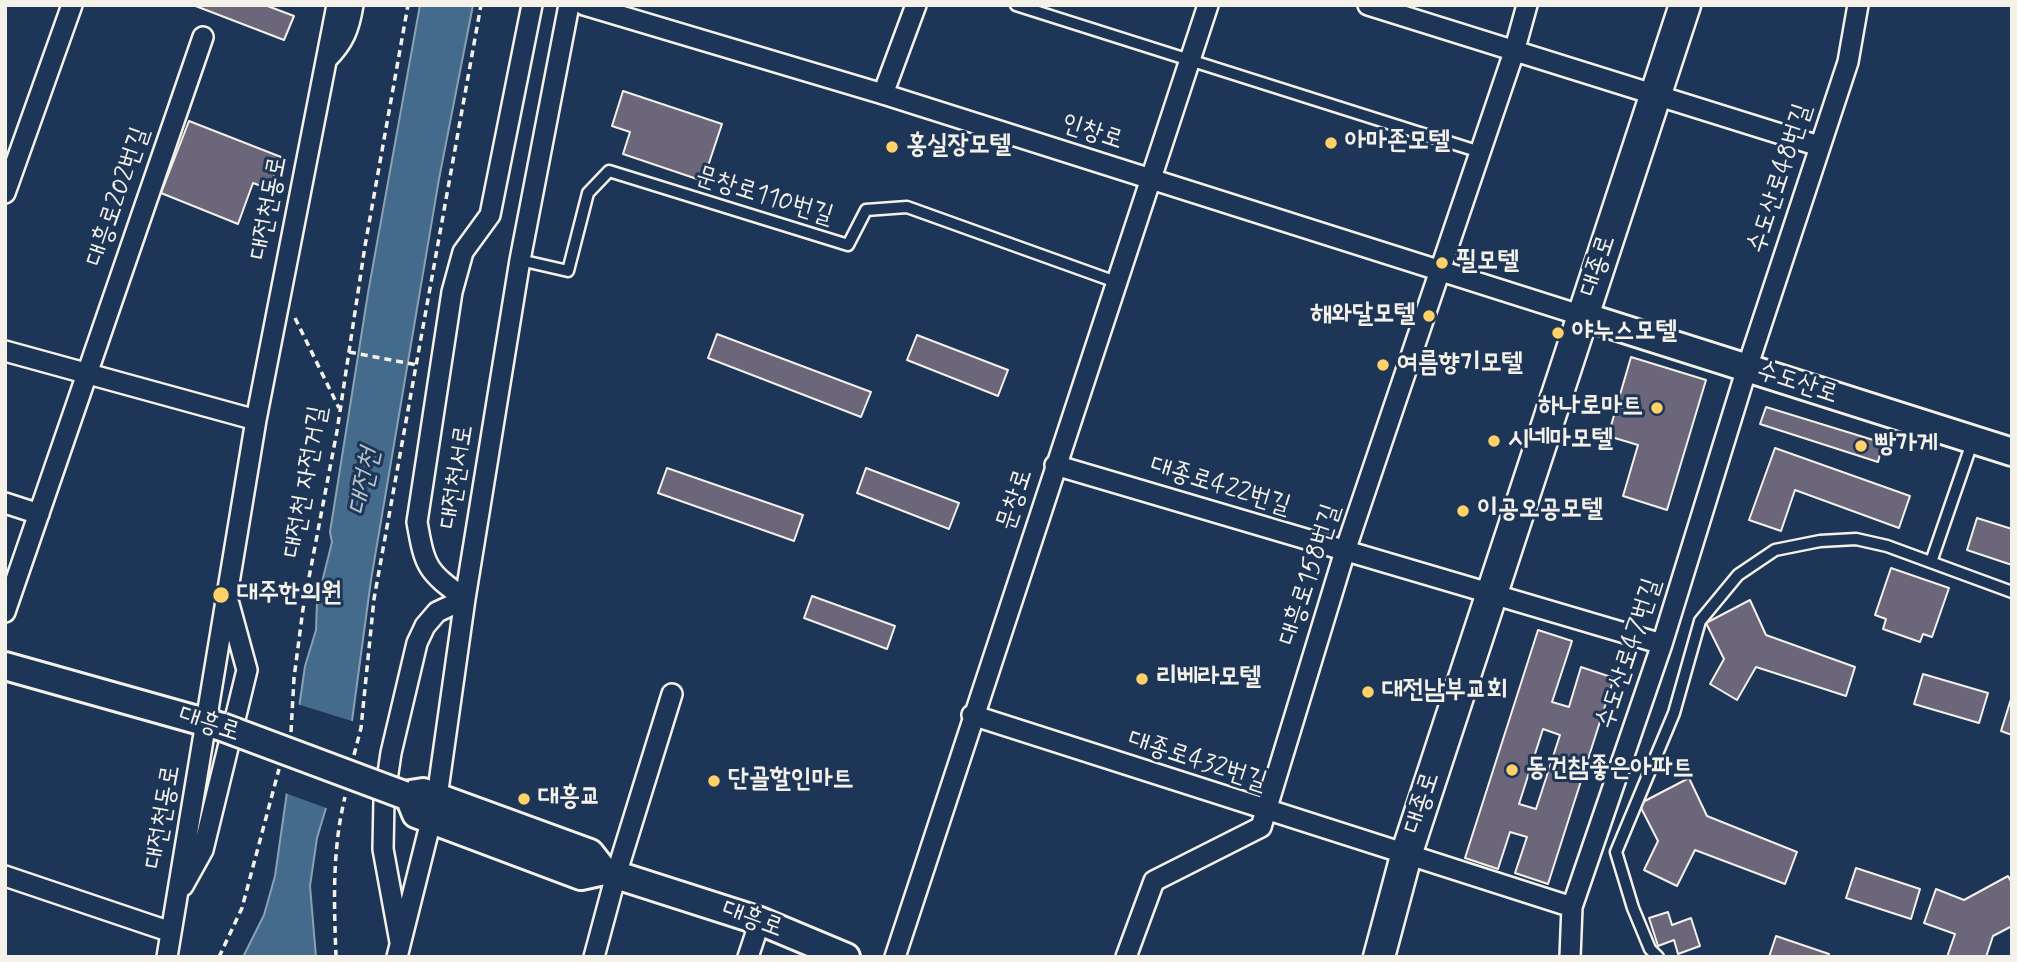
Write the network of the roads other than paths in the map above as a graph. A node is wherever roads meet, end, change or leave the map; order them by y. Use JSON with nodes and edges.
{"nodes":[{"id":1,"x":72,"y":5,"type":"edge"},
{"id":2,"x":337,"y":5,"type":"edge"},
{"id":3,"x":353,"y":5,"type":"edge"},
{"id":4,"x":532,"y":5,"type":"edge"},
{"id":5,"x":569,"y":5,"type":"edge"},
{"id":6,"x":584,"y":5,"type":"edge"},
{"id":7,"x":916,"y":5,"type":"edge"},
{"id":8,"x":1016,"y":5,"type":"edge"},
{"id":9,"x":1208,"y":5,"type":"edge"},
{"id":10,"x":1368,"y":5,"type":"edge"},
{"id":11,"x":1527,"y":5,"type":"edge"},
{"id":12,"x":1685,"y":5,"type":"edge"},
{"id":13,"x":1858,"y":5,"type":"edge"},
{"id":14,"x":203,"y":37,"type":"dead end"},
{"id":15,"x":1514,"y":52,"type":"junction"},
{"id":16,"x":326,"y":60,"type":"junction"},
{"id":17,"x":1189,"y":60,"type":"junction"},
{"id":18,"x":883,"y":94,"type":"junction"},
{"id":19,"x":1655,"y":96,"type":"junction"},
{"id":20,"x":1819,"y":146,"type":"junction"},
{"id":21,"x":1480,"y":152,"type":"junction"},
{"id":22,"x":1149,"y":179,"type":"junction"},
{"id":23,"x":5,"y":193,"type":"edge"},
{"id":24,"x":520,"y":260,"type":"junction"},
{"id":25,"x":1440,"y":271,"type":"junction"},
{"id":26,"x":1116,"y":282,"type":"junction"},
{"id":27,"x":1583,"y":316,"type":"junction"},
{"id":28,"x":5,"y":351,"type":"edge"},
{"id":29,"x":1747,"y":368,"type":"junction"},
{"id":30,"x":85,"y":374,"type":"junction"},
{"id":31,"x":256,"y":420,"type":"junction"},
{"id":32,"x":1973,"y":439,"type":"junction"},
{"id":33,"x":2012,"y":452,"type":"edge"},
{"id":34,"x":1055,"y":465,"type":"junction"},
{"id":35,"x":5,"y":503,"type":"edge"},
{"id":36,"x":39,"y":514,"type":"junction"},
{"id":37,"x":1345,"y":551,"type":"junction"},
{"id":38,"x":1931,"y":562,"type":"junction"},
{"id":39,"x":2012,"y":592,"type":"edge"},
{"id":40,"x":1491,"y":595,"type":"junction"},
{"id":41,"x":228,"y":598,"type":"junction"},
{"id":42,"x":465,"y":599,"type":"junction"},
{"id":43,"x":5,"y":612,"type":"edge"},
{"id":44,"x":1662,"y":644,"type":"junction"},
{"id":45,"x":5,"y":666,"type":"edge"},
{"id":46,"x":672,"y":694,"type":"dead end"},
{"id":47,"x":972,"y":715,"type":"junction"},
{"id":48,"x":214,"y":725,"type":"junction"},
{"id":49,"x":434,"y":809,"type":"junction"},
{"id":50,"x":1265,"y":812,"type":"junction"},
{"id":51,"x":1407,"y":852,"type":"junction"},
{"id":52,"x":610,"y":873,"type":"junction"},
{"id":53,"x":5,"y":876,"type":"edge"},
{"id":54,"x":178,"y":892,"type":"junction"},
{"id":55,"x":1572,"y":907,"type":"junction"},
{"id":56,"x":760,"y":921,"type":"junction"},
{"id":57,"x":171,"y":932,"type":"junction"},
{"id":58,"x":399,"y":949,"type":"edge"},
{"id":59,"x":167,"y":957,"type":"edge"},
{"id":60,"x":594,"y":957,"type":"edge"},
{"id":61,"x":748,"y":957,"type":"edge"},
{"id":62,"x":846,"y":957,"type":"edge"},
{"id":63,"x":895,"y":957,"type":"edge"},
{"id":64,"x":1126,"y":957,"type":"edge"},
{"id":65,"x":1379,"y":957,"type":"edge"},
{"id":66,"x":1570,"y":957,"type":"edge"},
{"id":67,"x":1658,"y":957,"type":"edge"}],
"edges":[{"from":1,"to":23,"type":"street"},
{"from":2,"to":16,"type":"street","name":"대전천동로"},
{"from":3,"to":16,"type":"street"},
{"from":4,"to":42,"type":"street"},
{"from":5,"to":24,"type":"street","name":"대전천서로"},
{"from":6,"to":18,"type":"street","name":"인창로"},
{"from":7,"to":18,"type":"street"},
{"from":8,"to":17,"type":"lane"},
{"from":9,"to":17,"type":"street","name":"문창로"},
{"from":10,"to":15,"type":"street"},
{"from":11,"to":15,"type":"street","name":"대흥로158번길"},
{"from":12,"to":19,"type":"main road","name":"대종로"},
{"from":13,"to":20,"type":"street","name":"수도산로48번길"},
{"from":14,"to":30,"type":"street","name":"대흥로202번길"},
{"from":15,"to":19,"type":"street"},
{"from":15,"to":21,"type":"street","name":"대흥로158번길"},
{"from":16,"to":31,"type":"street","name":"대전천동로"},
{"from":17,"to":21,"type":"lane"},
{"from":17,"to":22,"type":"street","name":"문창로"},
{"from":18,"to":22,"type":"street","name":"인창로"},
{"from":19,"to":20,"type":"street"},
{"from":19,"to":27,"type":"main road","name":"대종로"},
{"from":20,"to":29,"type":"street","name":"수도산로48번길"},
{"from":21,"to":25,"type":"street","name":"대흥로158번길"},
{"from":22,"to":25,"type":"street","name":"인창로"},
{"from":22,"to":26,"type":"street","name":"문창로"},
{"from":24,"to":26,"type":"lane","name":"문창로110번길"},
{"from":24,"to":42,"type":"street","name":"대전천서로"},
{"from":25,"to":27,"type":"street","name":"인창로"},
{"from":25,"to":37,"type":"street","name":"대흥로158번길"},
{"from":26,"to":34,"type":"street","name":"문창로"},
{"from":27,"to":29,"type":"main road","name":"수도산로"},
{"from":27,"to":40,"type":"main road","name":"대종로"},
{"from":28,"to":30,"type":"street"},
{"from":29,"to":32,"type":"main road","name":"수도산로"},
{"from":29,"to":44,"type":"street","name":"수도산로47번길"},
{"from":30,"to":31,"type":"street"},
{"from":30,"to":36,"type":"street","name":"대흥로202번길"},
{"from":31,"to":41,"type":"street","name":"대전천동로"},
{"from":32,"to":33,"type":"main road","name":"수도산로"},
{"from":32,"to":38,"type":"lane"},
{"from":34,"to":37,"type":"street","name":"대종로422번길"},
{"from":34,"to":47,"type":"street","name":"문창로"},
{"from":35,"to":36,"type":"street"},
{"from":36,"to":43,"type":"street","name":"대흥로202번길"},
{"from":37,"to":40,"type":"street","name":"대종로422번길"},
{"from":37,"to":50,"type":"street","name":"대흥로158번길"},
{"from":38,"to":39,"type":"lane"},
{"from":38,"to":67,"type":"lane"},
{"from":40,"to":44,"type":"street"},
{"from":40,"to":51,"type":"main road","name":"대종로"},
{"from":41,"to":48,"type":"street","name":"대전천동로"},
{"from":41,"to":54,"type":"street"},
{"from":42,"to":49,"type":"street","name":"대전천서로"},
{"from":42,"to":58,"type":"street"},
{"from":44,"to":55,"type":"street","name":"수도산로47번길"},
{"from":45,"to":48,"type":"main road","name":"대흥로"},
{"from":46,"to":52,"type":"street"},
{"from":47,"to":50,"type":"street","name":"대종로432번길"},
{"from":47,"to":63,"type":"street","name":"문창로"},
{"from":48,"to":49,"type":"main road","name":"대흥로","bridge":true},
{"from":48,"to":54,"type":"street","name":"대전천동로"},
{"from":49,"to":52,"type":"main road","name":"대흥로"},
{"from":49,"to":58,"type":"street","name":"대전천서로"},
{"from":50,"to":51,"type":"street","name":"대종로432번길"},
{"from":50,"to":64,"type":"street","name":"대흥로158번길"},
{"from":51,"to":55,"type":"street","name":"대종로"},
{"from":51,"to":65,"type":"main road","name":"대종로"},
{"from":52,"to":56,"type":"main road","name":"대흥로"},
{"from":52,"to":60,"type":"street"},
{"from":53,"to":57,"type":"street"},
{"from":54,"to":57,"type":"street","name":"대전천동로"},
{"from":55,"to":66,"type":"street","name":"수도산로47번길"},
{"from":56,"to":61,"type":"street"},
{"from":56,"to":62,"type":"main road","name":"대흥로"},
{"from":57,"to":59,"type":"street","name":"대전천동로"}]}
